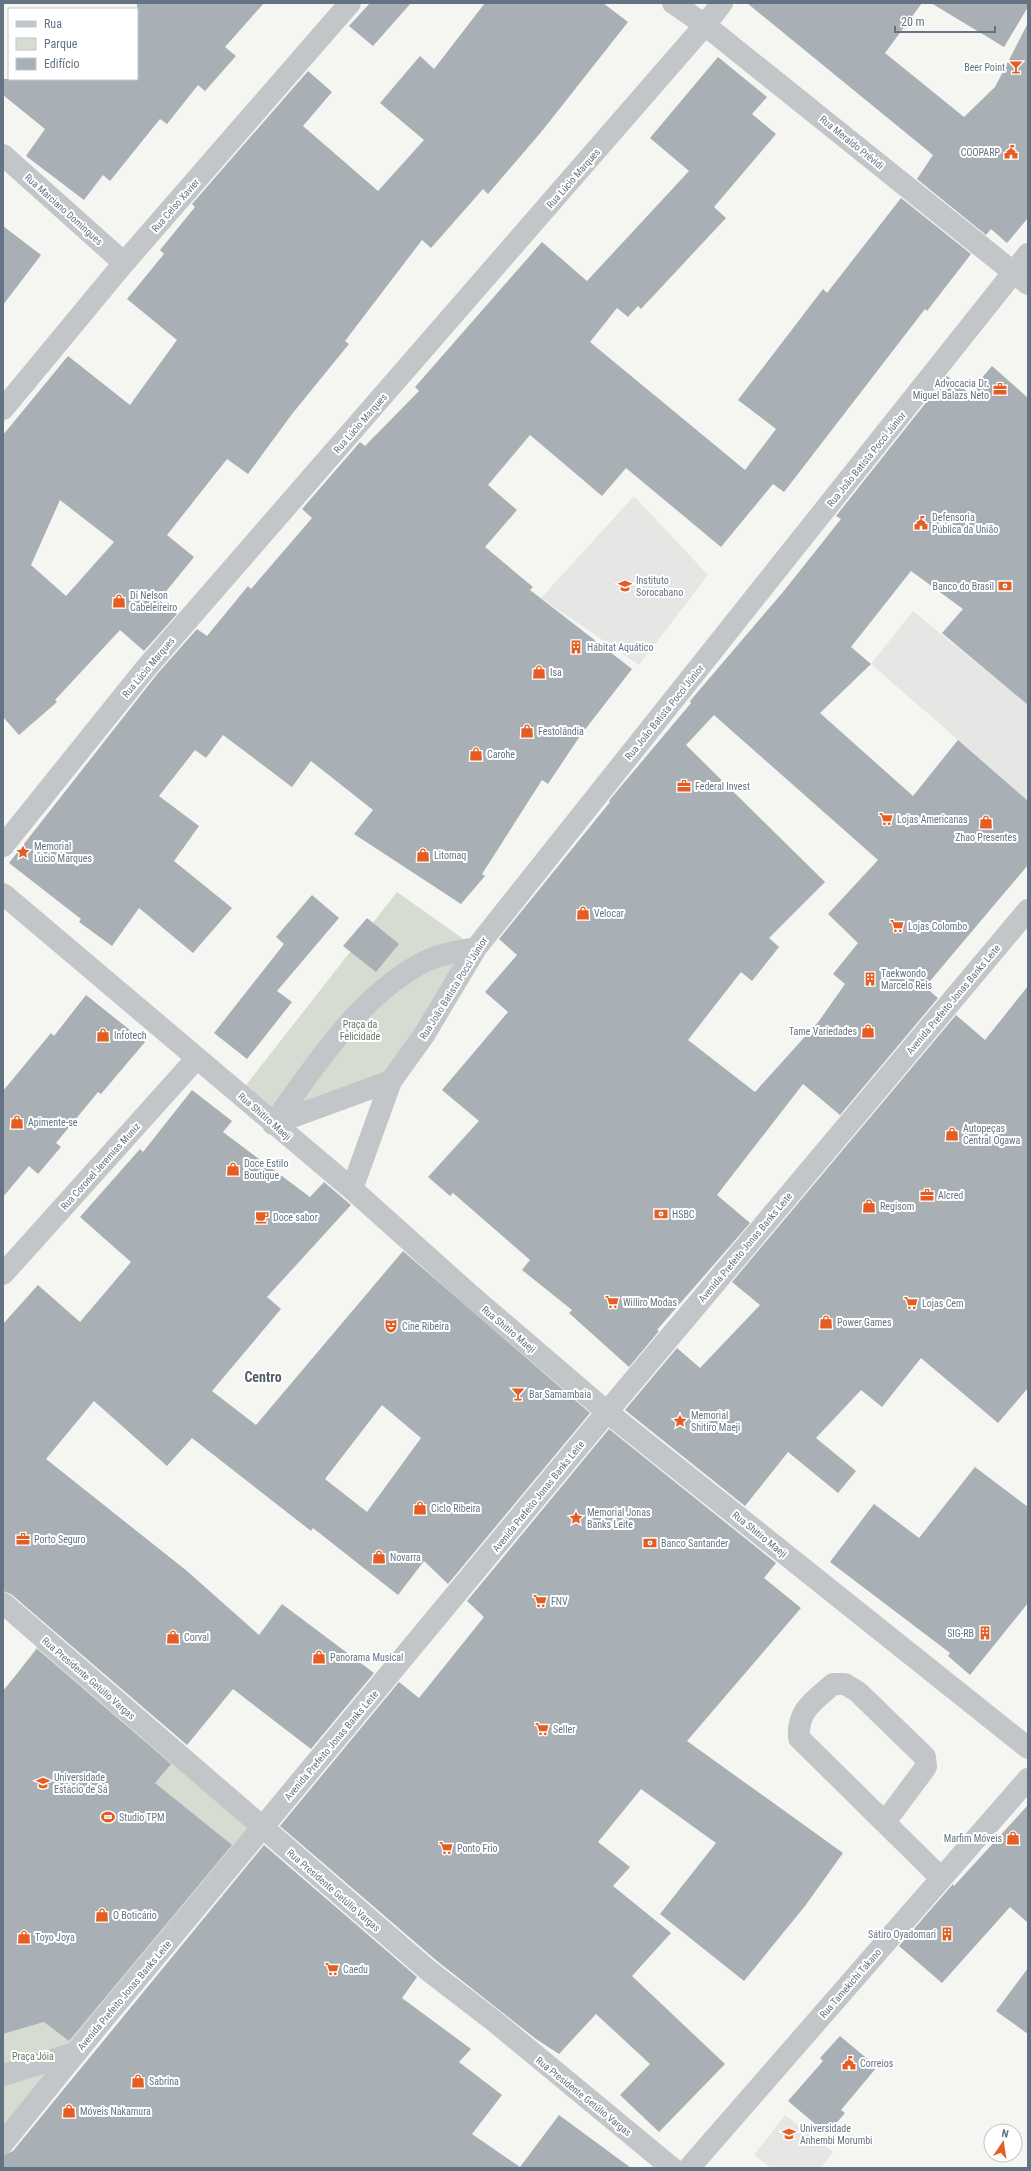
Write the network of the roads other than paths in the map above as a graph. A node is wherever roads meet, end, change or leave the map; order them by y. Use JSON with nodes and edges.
{"nodes":[{"id":1,"x":350,"y":3,"type":"edge"},
{"id":2,"x":673,"y":3,"type":"edge"},
{"id":3,"x":722,"y":3,"type":"edge"},
{"id":4,"x":705,"y":26,"type":"junction"},
{"id":5,"x":3,"y":155,"type":"edge"},
{"id":6,"x":1028,"y":254,"type":"edge"},
{"id":7,"x":124,"y":263,"type":"junction"},
{"id":8,"x":1022,"y":278,"type":"edge"},
{"id":9,"x":3,"y":409,"type":"edge"},
{"id":10,"x":3,"y":846,"type":"edge"},
{"id":11,"x":3,"y":894,"type":"edge"},
{"id":12,"x":1028,"y":910,"type":"edge"},
{"id":13,"x":476,"y":948,"type":"junction"},
{"id":14,"x":197,"y":1058,"type":"junction"},
{"id":15,"x":391,"y":1081,"type":"junction"},
{"id":16,"x":273,"y":1124,"type":"junction"},
{"id":17,"x":352,"y":1189,"type":"junction"},
{"id":18,"x":3,"y":1274,"type":"edge"},
{"id":19,"x":607,"y":1412,"type":"junction"},
{"id":20,"x":3,"y":1603,"type":"edge"},
{"id":21,"x":1028,"y":1748,"type":"edge"},
{"id":22,"x":1028,"y":1779,"type":"edge"},
{"id":23,"x":885,"y":1822,"type":"junction"},
{"id":24,"x":262,"y":1828,"type":"junction"},
{"id":25,"x":942,"y":1878,"type":"junction"},
{"id":26,"x":75,"y":2053,"type":"junction"},
{"id":27,"x":3,"y":2075,"type":"edge"},
{"id":28,"x":50,"y":2084,"type":"junction"},
{"id":29,"x":3,"y":2131,"type":"edge"},
{"id":30,"x":3,"y":2143,"type":"edge"},
{"id":31,"x":672,"y":2168,"type":"edge"},
{"id":32,"x":689,"y":2168,"type":"edge"}],
"edges":[{"from":1,"to":7,"type":"street","name":"Rua Celso Xavier"},
{"from":2,"to":4,"type":"street","name":"Rua Meraldo Prévidi"},
{"from":3,"to":4,"type":"street","name":"Rua Lúcio Marques"},
{"from":4,"to":8,"type":"street","name":"Rua Meraldo Prévidi"},
{"from":4,"to":10,"type":"street","name":"Rua Lúcio Marques"},
{"from":5,"to":7,"type":"street","name":"Rua Marciano Domingues"},
{"from":6,"to":8,"type":"street","name":"Rua João Batista Pocci Júnior"},
{"from":7,"to":9,"type":"street","name":"Rua Celso Xavier"},
{"from":8,"to":13,"type":"street","name":"Rua João Batista Pocci Júnior"},
{"from":11,"to":14,"type":"street","name":"Rua Shitiro Maeji"},
{"from":12,"to":19,"type":"street","name":"Avenida Prefeito Jonas Banks Leite"},
{"from":13,"to":15,"type":"street","name":"Rua João Batista Pocci Júnior"},
{"from":13,"to":16,"type":"street"},
{"from":14,"to":16,"type":"street","name":"Rua Shitiro Maeji"},
{"from":14,"to":18,"type":"street","name":"Rua Coronel Jeremias Muniz"},
{"from":15,"to":16,"type":"street"},
{"from":15,"to":17,"type":"street","name":"Rua João Batista Pocci Júnior"},
{"from":16,"to":17,"type":"street","name":"Rua Shitiro Maeji"},
{"from":17,"to":19,"type":"street","name":"Rua Shitiro Maeji"},
{"from":19,"to":21,"type":"street","name":"Rua Shitiro Maeji"},
{"from":19,"to":24,"type":"street","name":"Avenida Prefeito Jonas Banks Leite"},
{"from":20,"to":24,"type":"street","name":"Rua Presidente Getúlio Vargas"},
{"from":22,"to":25,"type":"street","name":"Rua Tamekichi Takano"},
{"from":23,"to":23,"type":"street"},
{"from":23,"to":25,"type":"street"},
{"from":24,"to":26,"type":"street","name":"Avenida Prefeito Jonas Banks Leite"},
{"from":24,"to":31,"type":"street","name":"Rua Presidente Getúlio Vargas"},
{"from":25,"to":32,"type":"street","name":"Rua Tamekichi Takano"},
{"from":26,"to":27,"type":"street"},
{"from":26,"to":28,"type":"street","name":"Avenida Prefeito Jonas Banks Leite"},
{"from":28,"to":29,"type":"street","name":"Avenida Prefeito Jonas Banks Leite"},
{"from":28,"to":30,"type":"street","name":"Avenida Prefeito Jonas Banks Leite"}]}
